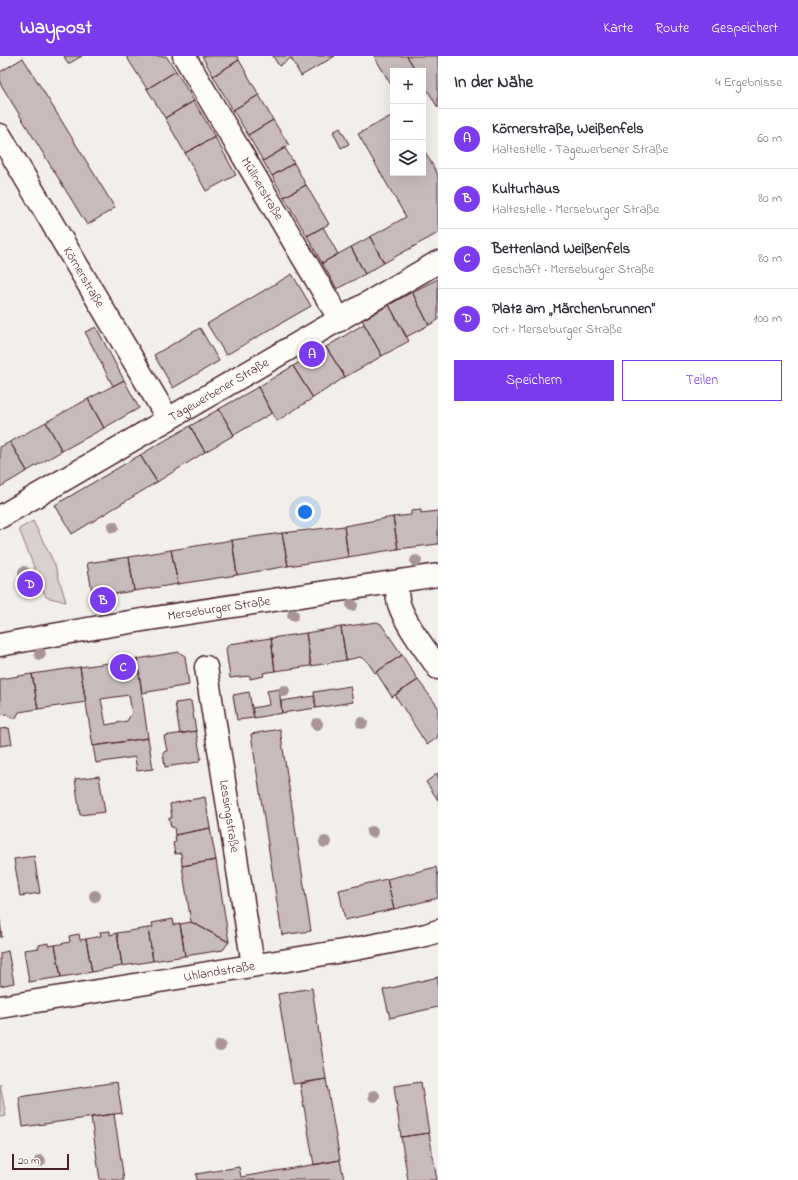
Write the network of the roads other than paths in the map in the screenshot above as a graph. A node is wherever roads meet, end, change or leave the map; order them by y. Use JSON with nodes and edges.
{"nodes":[{"id":1,"x":184,"y":56,"type":"edge"},
{"id":2,"x":0,"y":135,"type":"edge"},
{"id":3,"x":438,"y":262,"type":"edge"},
{"id":4,"x":340,"y":320,"type":"junction"},
{"id":5,"x":168,"y":419,"type":"junction"},
{"id":6,"x":0,"y":517,"type":"edge"},
{"id":7,"x":438,"y":575,"type":"edge"},
{"id":8,"x":396,"y":582,"type":"junction"},
{"id":9,"x":0,"y":645,"type":"edge"},
{"id":10,"x":206,"y":667,"type":"dead end"},
{"id":11,"x":438,"y":668,"type":"edge"},
{"id":12,"x":438,"y":931,"type":"edge"},
{"id":13,"x":253,"y":966,"type":"junction"},
{"id":14,"x":0,"y":1007,"type":"edge"}],
"edges":[{"from":1,"to":4,"type":"street","name":"Müllnerstraße"},
{"from":2,"to":5,"type":"street","name":"Körnerstraße"},
{"from":3,"to":4,"type":"street","name":"Tagewerbener Straße"},
{"from":4,"to":5,"type":"street","name":"Tagewerbener Straße"},
{"from":5,"to":6,"type":"street","name":"Tagewerbener Straße"},
{"from":7,"to":8,"type":"street","name":"Merseburger Straße"},
{"from":8,"to":9,"type":"street","name":"Merseburger Straße"},
{"from":8,"to":11,"type":"street"},
{"from":10,"to":13,"type":"street","name":"Lessingstraße"},
{"from":12,"to":13,"type":"street","name":"Uhlandstraße"},
{"from":13,"to":14,"type":"street","name":"Uhlandstraße"}]}
